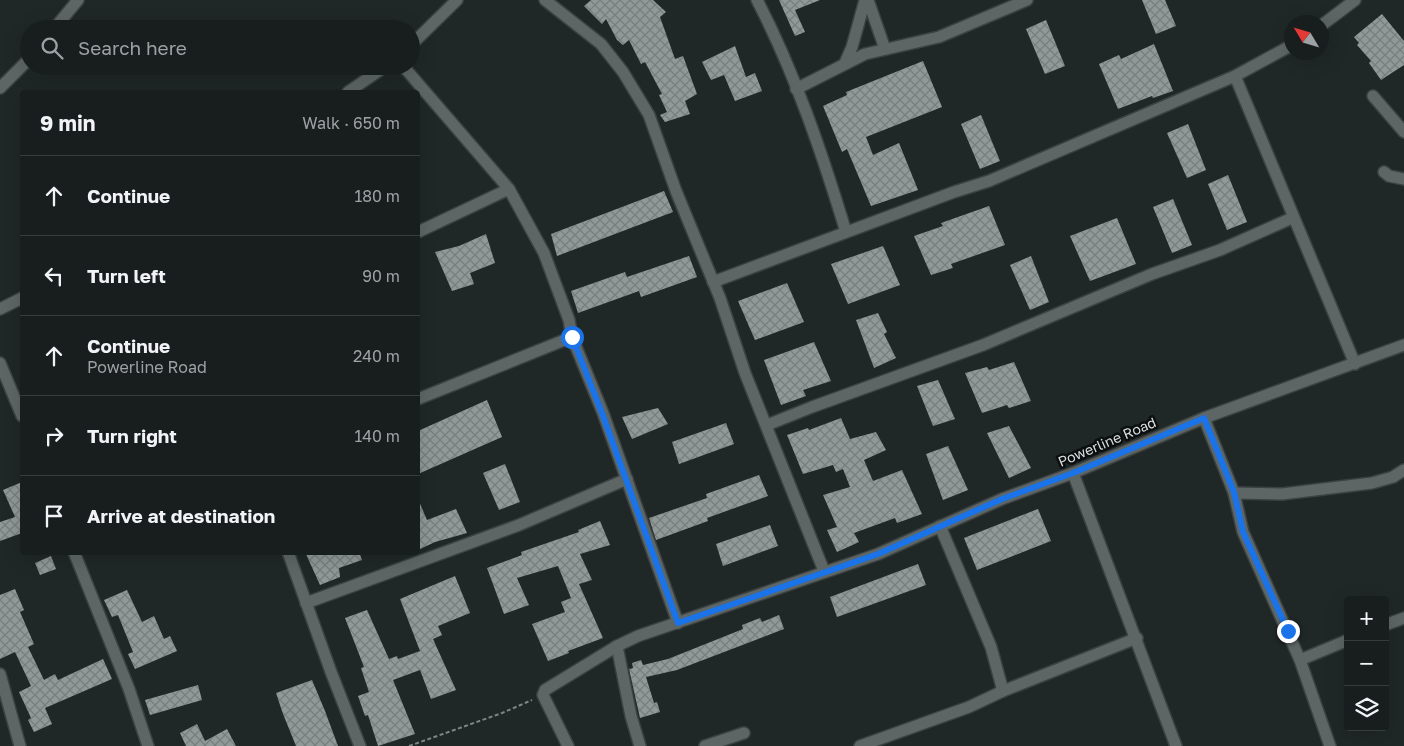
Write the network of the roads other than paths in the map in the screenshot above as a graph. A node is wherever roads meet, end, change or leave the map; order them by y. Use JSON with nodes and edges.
{"nodes":[{"id":1,"x":78,"y":0,"type":"edge"},
{"id":2,"x":457,"y":0,"type":"edge"},
{"id":3,"x":546,"y":0,"type":"edge"},
{"id":4,"x":757,"y":0,"type":"edge"},
{"id":5,"x":866,"y":0,"type":"edge"},
{"id":6,"x":1027,"y":0,"type":"edge"},
{"id":7,"x":1355,"y":0,"type":"edge"},
{"id":8,"x":61,"y":20,"type":"edge"},
{"id":9,"x":1329,"y":20,"type":"edge"},
{"id":10,"x":420,"y":36,"type":"edge"},
{"id":11,"x":885,"y":49,"type":"junction"},
{"id":12,"x":1284,"y":49,"type":"edge"},
{"id":13,"x":845,"y":63,"type":"junction"},
{"id":14,"x":20,"y":68,"type":"edge"},
{"id":15,"x":373,"y":75,"type":"edge"},
{"id":16,"x":411,"y":75,"type":"edge"},
{"id":17,"x":1235,"y":76,"type":"junction"},
{"id":18,"x":0,"y":88,"type":"edge"},
{"id":19,"x":796,"y":89,"type":"junction"},
{"id":20,"x":351,"y":90,"type":"edge"},
{"id":21,"x":1373,"y":96,"type":"dead end"},
{"id":22,"x":1404,"y":132,"type":"edge"},
{"id":23,"x":1384,"y":172,"type":"dead end"},
{"id":24,"x":1404,"y":179,"type":"edge"},
{"id":25,"x":509,"y":189,"type":"junction"},
{"id":26,"x":1292,"y":218,"type":"junction"},
{"id":27,"x":420,"y":231,"type":"edge"},
{"id":28,"x":846,"y":232,"type":"junction"},
{"id":29,"x":713,"y":282,"type":"junction"},
{"id":30,"x":20,"y":299,"type":"edge"},
{"id":31,"x":0,"y":309,"type":"edge"},
{"id":32,"x":572,"y":337,"type":"junction"},
{"id":33,"x":1404,"y":345,"type":"edge"},
{"id":34,"x":0,"y":364,"type":"edge"},
{"id":35,"x":1355,"y":364,"type":"junction"},
{"id":36,"x":420,"y":398,"type":"edge"},
{"id":37,"x":20,"y":411,"type":"edge"},
{"id":38,"x":1204,"y":418,"type":"junction"},
{"id":39,"x":766,"y":425,"type":"junction"},
{"id":40,"x":1404,"y":470,"type":"edge"},
{"id":41,"x":1073,"y":473,"type":"junction"},
{"id":42,"x":627,"y":478,"type":"junction"},
{"id":43,"x":1234,"y":492,"type":"junction"},
{"id":44,"x":940,"y":526,"type":"junction"},
{"id":45,"x":75,"y":555,"type":"edge"},
{"id":46,"x":289,"y":555,"type":"edge"},
{"id":47,"x":824,"y":571,"type":"junction"},
{"id":48,"x":306,"y":603,"type":"junction"},
{"id":49,"x":1404,"y":618,"type":"edge"},
{"id":50,"x":678,"y":623,"type":"junction"},
{"id":51,"x":1389,"y":624,"type":"edge"},
{"id":52,"x":1137,"y":638,"type":"junction"},
{"id":53,"x":1346,"y":641,"type":"edge"},
{"id":54,"x":617,"y":646,"type":"junction"},
{"id":55,"x":1300,"y":660,"type":"junction"},
{"id":56,"x":0,"y":674,"type":"edge"},
{"id":57,"x":1003,"y":691,"type":"junction"},
{"id":58,"x":744,"y":733,"type":"dead end"},
{"id":59,"x":20,"y":746,"type":"edge"},
{"id":60,"x":148,"y":746,"type":"edge"},
{"id":61,"x":360,"y":746,"type":"edge"},
{"id":62,"x":568,"y":746,"type":"edge"},
{"id":63,"x":640,"y":746,"type":"edge"},
{"id":64,"x":705,"y":746,"type":"edge"},
{"id":65,"x":860,"y":746,"type":"edge"},
{"id":66,"x":1176,"y":746,"type":"edge"},
{"id":67,"x":1330,"y":746,"type":"edge"}],
"edges":[{"from":1,"to":8,"type":"street"},
{"from":2,"to":10,"type":"street"},
{"from":3,"to":29,"type":"street"},
{"from":4,"to":19,"type":"street"},
{"from":5,"to":11,"type":"street"},
{"from":5,"to":13,"type":"street"},
{"from":6,"to":11,"type":"street"},
{"from":7,"to":9,"type":"street"},
{"from":11,"to":13,"type":"street"},
{"from":12,"to":17,"type":"street"},
{"from":13,"to":19,"type":"street"},
{"from":14,"to":18,"type":"street"},
{"from":15,"to":20,"type":"street"},
{"from":16,"to":25,"type":"street"},
{"from":17,"to":26,"type":"street"},
{"from":17,"to":28,"type":"street"},
{"from":19,"to":28,"type":"street"},
{"from":21,"to":22,"type":"street"},
{"from":23,"to":24,"type":"street"},
{"from":25,"to":27,"type":"street"},
{"from":25,"to":32,"type":"street"},
{"from":26,"to":35,"type":"street"},
{"from":26,"to":39,"type":"street"},
{"from":28,"to":29,"type":"street"},
{"from":29,"to":39,"type":"street"},
{"from":30,"to":31,"type":"street"},
{"from":32,"to":36,"type":"street"},
{"from":32,"to":42,"type":"street"},
{"from":33,"to":35,"type":"street","name":"Powerline Road"},
{"from":34,"to":37,"type":"street"},
{"from":35,"to":38,"type":"street","name":"Powerline Road"},
{"from":38,"to":41,"type":"street","name":"Powerline Road"},
{"from":38,"to":43,"type":"street"},
{"from":39,"to":47,"type":"street"},
{"from":40,"to":43,"type":"street"},
{"from":41,"to":44,"type":"street","name":"Powerline Road"},
{"from":41,"to":52,"type":"street"},
{"from":42,"to":48,"type":"street"},
{"from":42,"to":50,"type":"street"},
{"from":43,"to":55,"type":"street"},
{"from":44,"to":47,"type":"street","name":"Powerline Road"},
{"from":44,"to":57,"type":"street"},
{"from":45,"to":60,"type":"street"},
{"from":46,"to":48,"type":"street"},
{"from":47,"to":50,"type":"street","name":"Powerline Road"},
{"from":48,"to":61,"type":"street"},
{"from":49,"to":51,"type":"street"},
{"from":50,"to":54,"type":"street","name":"Powerline Road"},
{"from":52,"to":57,"type":"street"},
{"from":52,"to":66,"type":"street"},
{"from":53,"to":55,"type":"street"},
{"from":54,"to":62,"type":"street","name":"Powerline Road"},
{"from":54,"to":63,"type":"street"},
{"from":55,"to":67,"type":"street"},
{"from":56,"to":59,"type":"street"},
{"from":57,"to":65,"type":"street"},
{"from":58,"to":64,"type":"street"}]}
